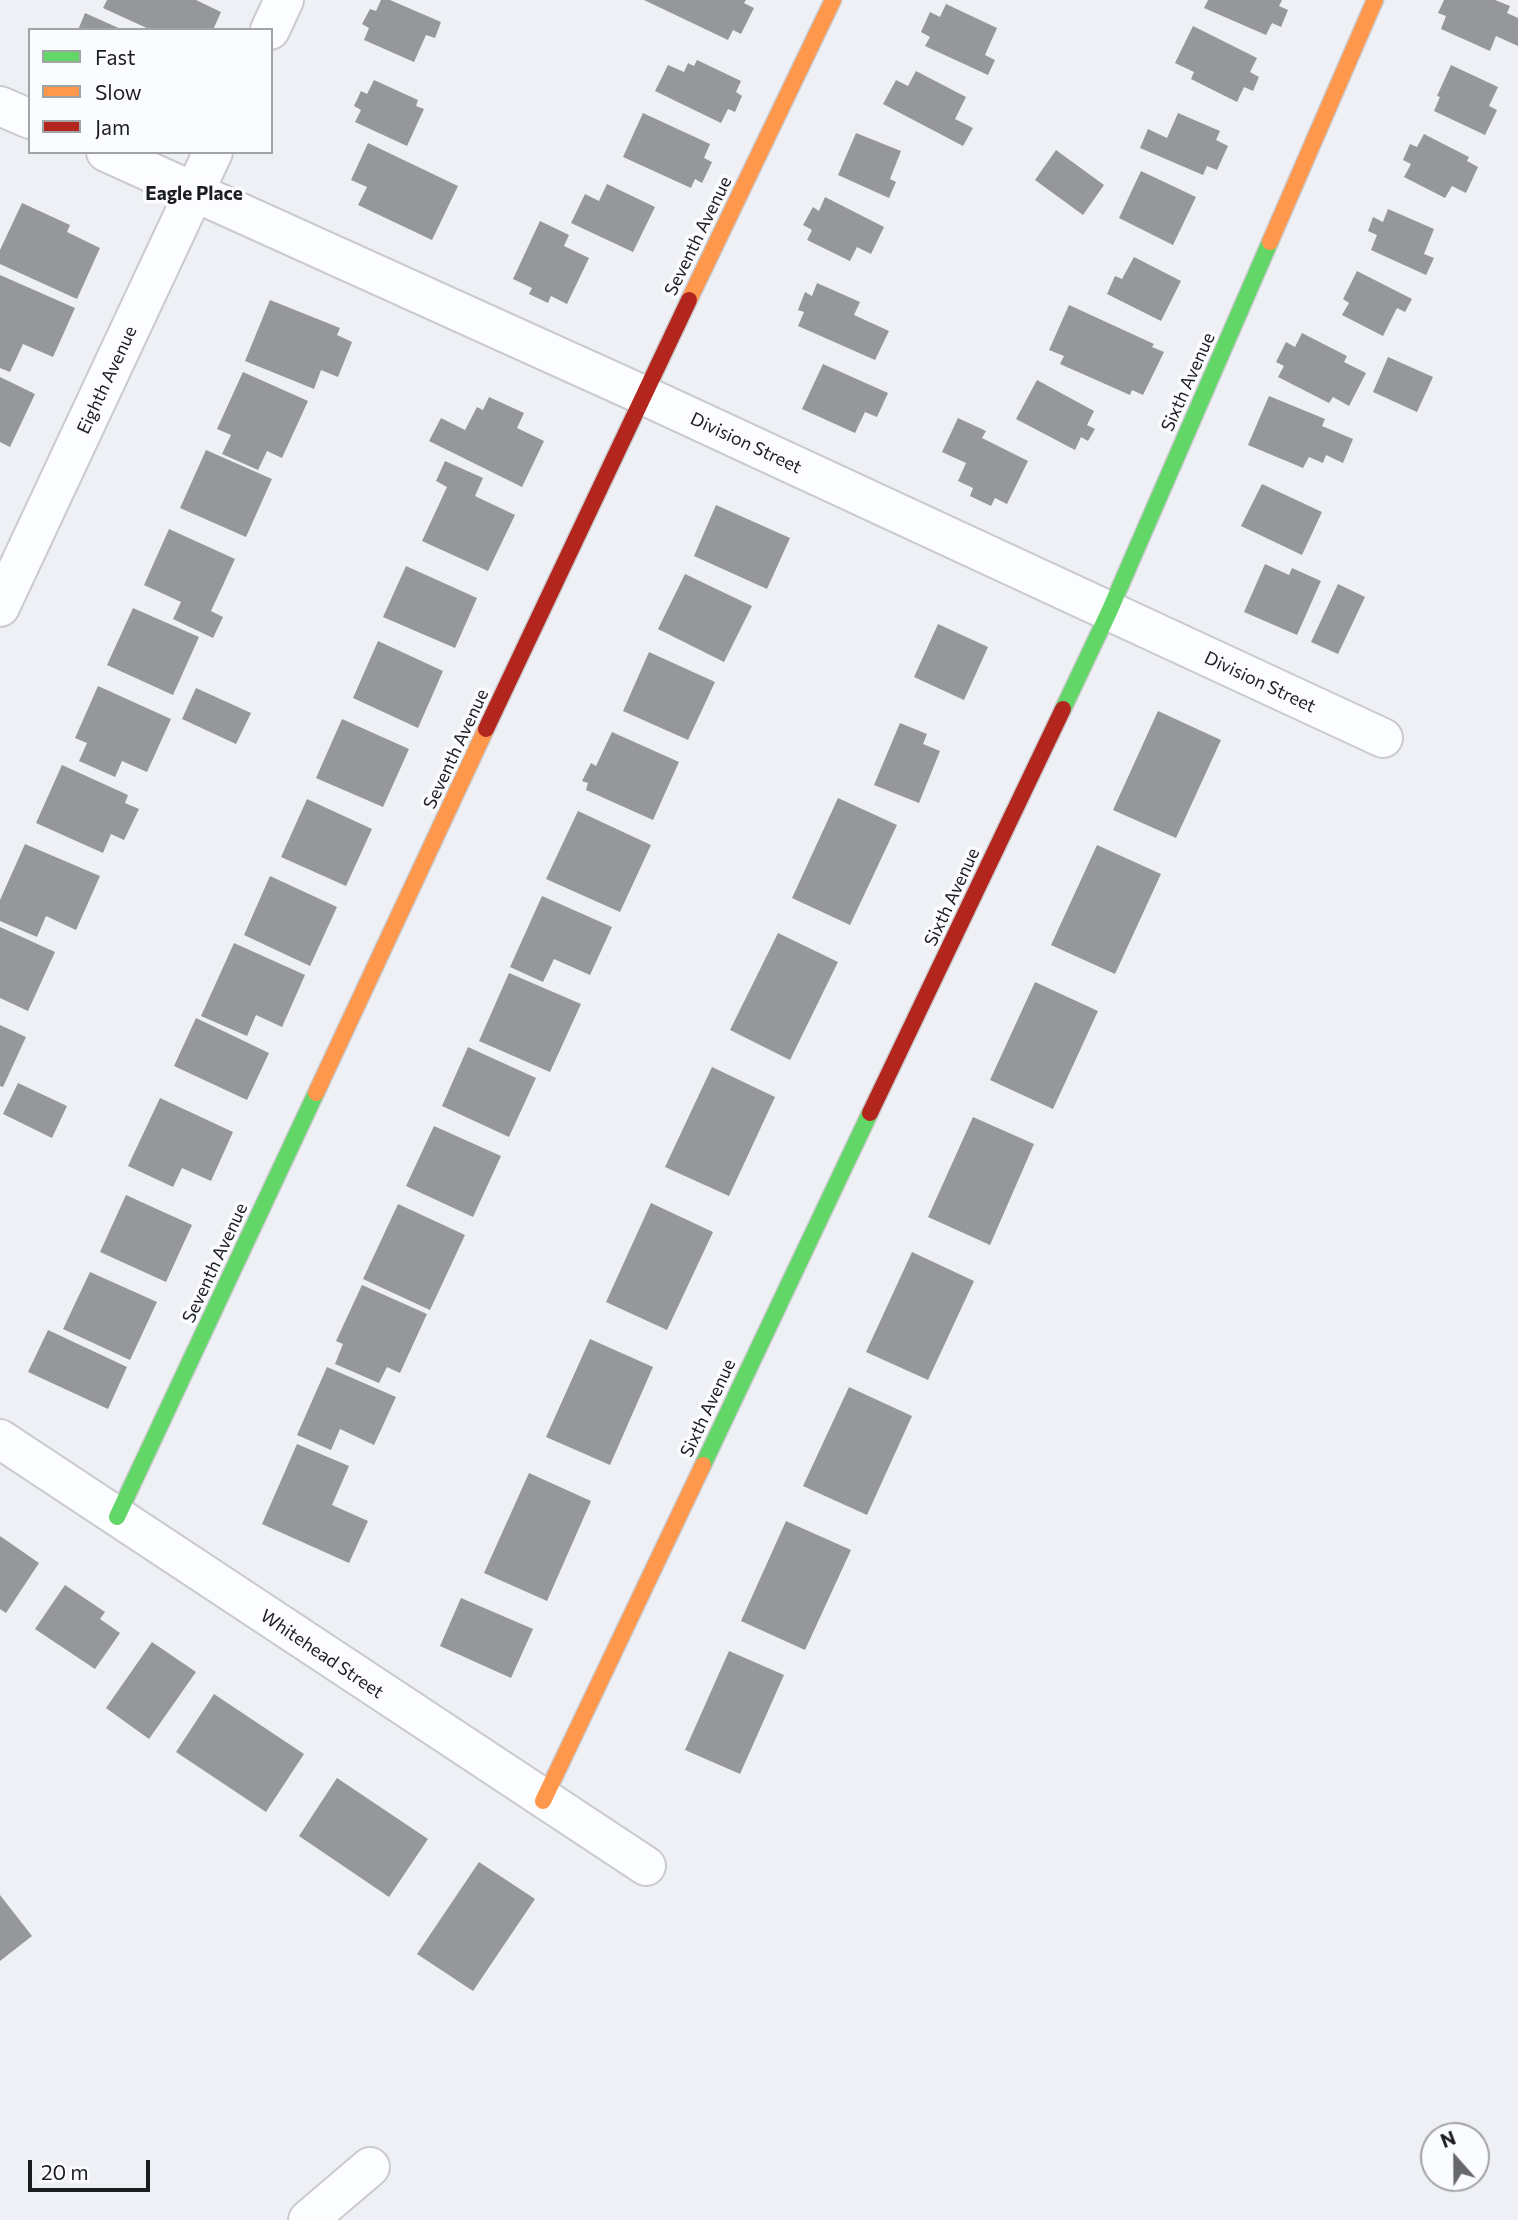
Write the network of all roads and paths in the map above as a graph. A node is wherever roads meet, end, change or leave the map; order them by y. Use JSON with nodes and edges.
{"nodes":[{"id":1,"x":284,"y":0,"type":"edge"},
{"id":2,"x":833,"y":0,"type":"edge"},
{"id":3,"x":1375,"y":0,"type":"edge"},
{"id":4,"x":271,"y":28,"type":"edge"},
{"id":5,"x":0,"y":106,"type":"edge"},
{"id":6,"x":28,"y":118,"type":"edge"},
{"id":7,"x":111,"y":154,"type":"edge"},
{"id":8,"x":212,"y":154,"type":"edge"},
{"id":9,"x":195,"y":191,"type":"junction"},
{"id":10,"x":643,"y":395,"type":"junction"},
{"id":11,"x":0,"y":607,"type":"edge"},
{"id":12,"x":1109,"y":612,"type":"junction"},
{"id":13,"x":1383,"y":737,"type":"dead end"},
{"id":14,"x":0,"y":1439,"type":"edge"},
{"id":15,"x":117,"y":1517,"type":"junction"},
{"id":16,"x":543,"y":1801,"type":"junction"},
{"id":17,"x":646,"y":1866,"type":"dead end"},
{"id":18,"x":370,"y":2167,"type":"dead end"},
{"id":19,"x":308,"y":2220,"type":"edge"}],
"edges":[{"from":1,"to":4,"type":"street"},
{"from":2,"to":10,"type":"street","name":"Seventh Avenue"},
{"from":3,"to":12,"type":"street","name":"Sixth Avenue"},
{"from":5,"to":6,"type":"street"},
{"from":7,"to":9,"type":"street","name":"Division Street"},
{"from":8,"to":9,"type":"street","name":"Eighth Avenue"},
{"from":9,"to":10,"type":"street","name":"Division Street"},
{"from":9,"to":11,"type":"street","name":"Eighth Avenue"},
{"from":10,"to":12,"type":"street","name":"Division Street"},
{"from":10,"to":15,"type":"street","name":"Seventh Avenue"},
{"from":12,"to":13,"type":"street","name":"Division Street"},
{"from":12,"to":16,"type":"street","name":"Sixth Avenue"},
{"from":14,"to":15,"type":"street","name":"Whitehead Street"},
{"from":15,"to":16,"type":"street","name":"Whitehead Street"},
{"from":16,"to":17,"type":"street","name":"Whitehead Street"},
{"from":18,"to":19,"type":"street"}]}
